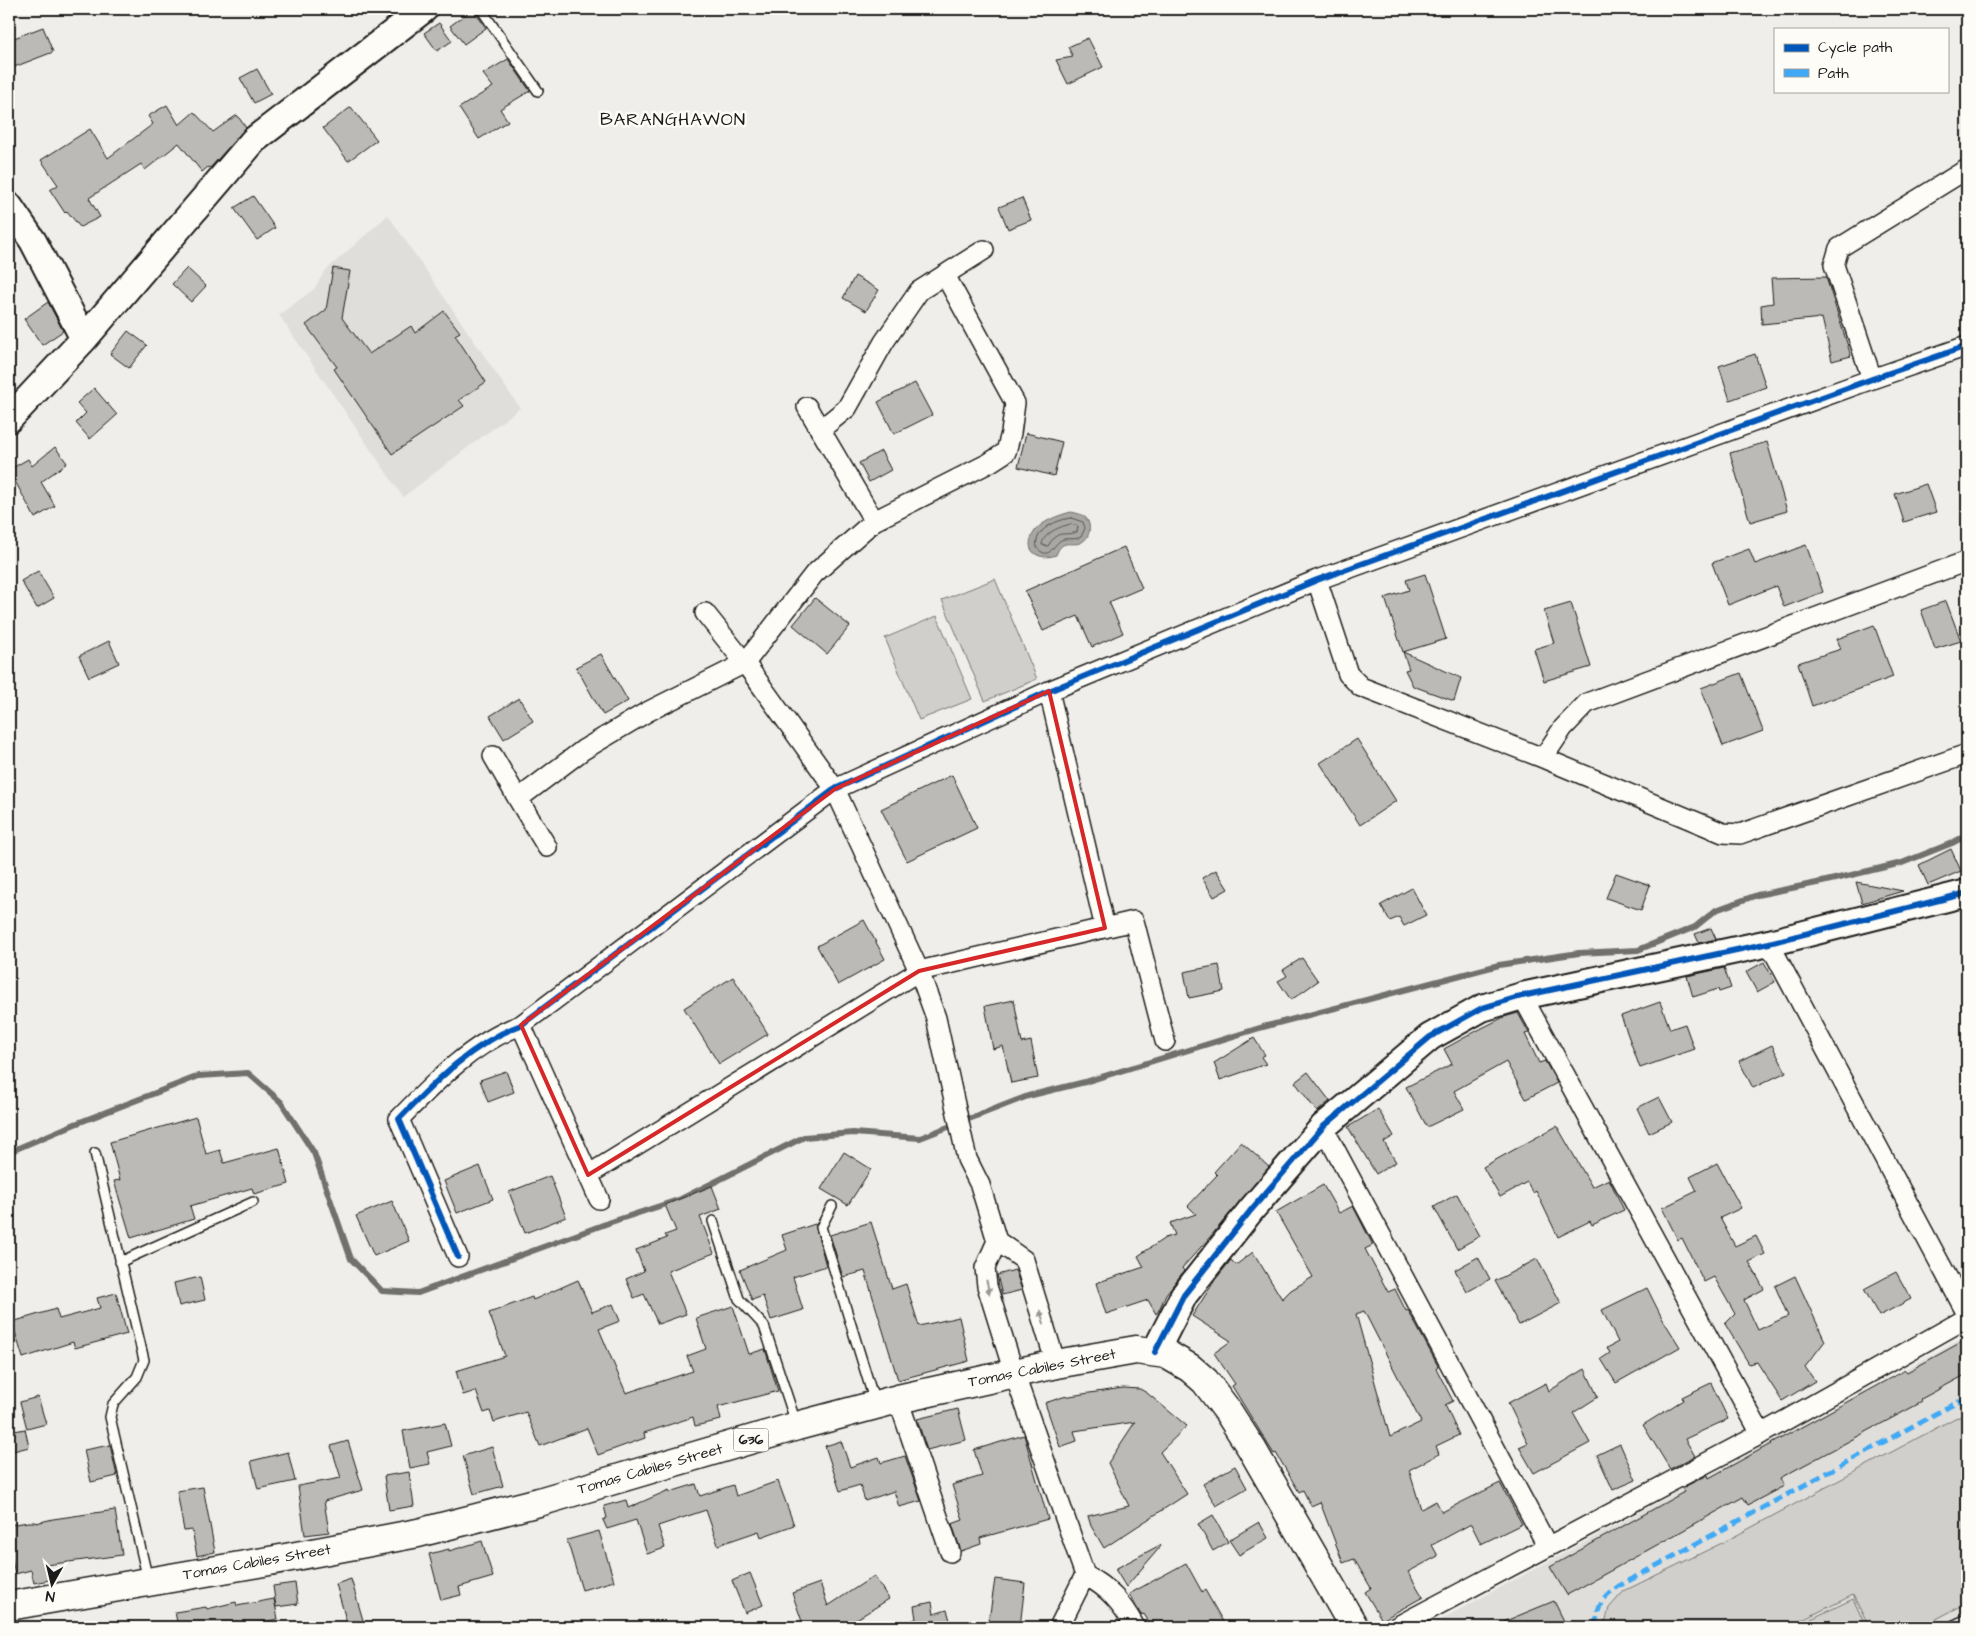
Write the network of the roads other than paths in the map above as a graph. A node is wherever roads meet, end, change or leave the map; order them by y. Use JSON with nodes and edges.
{"nodes":[{"id":1,"x":424,"y":9,"type":"edge"},
{"id":2,"x":481,"y":9,"type":"edge"},
{"id":3,"x":538,"y":91,"type":"dead end"},
{"id":4,"x":1967,"y":169,"type":"edge"},
{"id":5,"x":9,"y":206,"type":"edge"},
{"id":6,"x":984,"y":250,"type":"dead end"},
{"id":7,"x":945,"y":275,"type":"junction"},
{"id":8,"x":84,"y":339,"type":"junction"},
{"id":9,"x":1967,"y":346,"type":"edge"},
{"id":10,"x":1872,"y":379,"type":"junction"},
{"id":11,"x":807,"y":407,"type":"dead end"},
{"id":12,"x":9,"y":419,"type":"edge"},
{"id":13,"x":820,"y":430,"type":"junction"},
{"id":14,"x":874,"y":521,"type":"junction"},
{"id":15,"x":1967,"y":561,"type":"edge"},
{"id":16,"x":1317,"y":580,"type":"junction"},
{"id":17,"x":705,"y":613,"type":"dead end"},
{"id":18,"x":745,"y":662,"type":"junction"},
{"id":19,"x":1049,"y":691,"type":"junction"},
{"id":20,"x":1967,"y":754,"type":"edge"},
{"id":21,"x":493,"y":756,"type":"dead end"},
{"id":22,"x":1543,"y":758,"type":"junction"},
{"id":23,"x":835,"y":789,"type":"junction"},
{"id":24,"x":518,"y":799,"type":"junction"},
{"id":25,"x":546,"y":848,"type":"dead end"},
{"id":26,"x":1967,"y":893,"type":"edge"},
{"id":27,"x":1105,"y":928,"type":"junction"},
{"id":28,"x":1769,"y":943,"type":"junction"},
{"id":29,"x":919,"y":971,"type":"junction"},
{"id":30,"x":1522,"y":996,"type":"junction"},
{"id":31,"x":520,"y":1025,"type":"junction"},
{"id":32,"x":1165,"y":1041,"type":"dead end"},
{"id":33,"x":1323,"y":1126,"type":"junction"},
{"id":34,"x":95,"y":1153,"type":"dead end"},
{"id":35,"x":588,"y":1175,"type":"junction"},
{"id":36,"x":599,"y":1199,"type":"dead end"},
{"id":37,"x":253,"y":1202,"type":"dead end"},
{"id":38,"x":832,"y":1206,"type":"dead end"},
{"id":39,"x":713,"y":1221,"type":"dead end"},
{"id":40,"x":997,"y":1241,"type":"junction"},
{"id":41,"x":458,"y":1257,"type":"dead end"},
{"id":42,"x":120,"y":1262,"type":"junction"},
{"id":43,"x":1967,"y":1314,"type":"edge"},
{"id":44,"x":1967,"y":1318,"type":"edge"},
{"id":45,"x":1155,"y":1352,"type":"junction"},
{"id":46,"x":1056,"y":1364,"type":"junction"},
{"id":47,"x":1014,"y":1373,"type":"junction"},
{"id":48,"x":887,"y":1402,"type":"junction"},
{"id":49,"x":797,"y":1426,"type":"junction"},
{"id":50,"x":1761,"y":1434,"type":"junction"},
{"id":51,"x":1548,"y":1547,"type":"junction"},
{"id":52,"x":950,"y":1552,"type":"dead end"},
{"id":53,"x":1085,"y":1575,"type":"junction"},
{"id":54,"x":148,"y":1581,"type":"junction"},
{"id":55,"x":9,"y":1606,"type":"edge"},
{"id":56,"x":1967,"y":1619,"type":"edge"},
{"id":57,"x":1059,"y":1627,"type":"edge"},
{"id":58,"x":1135,"y":1627,"type":"edge"},
{"id":59,"x":1354,"y":1627,"type":"edge"},
{"id":60,"x":1396,"y":1627,"type":"edge"},
{"id":61,"x":1950,"y":1627,"type":"edge"}],
"edges":[{"from":1,"to":8,"type":"street"},
{"from":2,"to":3,"type":"lane"},
{"from":4,"to":10,"type":"street"},
{"from":5,"to":8,"type":"street"},
{"from":6,"to":7,"type":"street"},
{"from":7,"to":13,"type":"street"},
{"from":7,"to":14,"type":"street"},
{"from":8,"to":12,"type":"street"},
{"from":9,"to":10,"type":"street"},
{"from":10,"to":16,"type":"street"},
{"from":11,"to":13,"type":"street"},
{"from":13,"to":14,"type":"street"},
{"from":14,"to":18,"type":"street"},
{"from":15,"to":22,"type":"street"},
{"from":16,"to":19,"type":"street"},
{"from":16,"to":22,"type":"street"},
{"from":17,"to":18,"type":"street"},
{"from":18,"to":23,"type":"street"},
{"from":18,"to":24,"type":"street"},
{"from":19,"to":23,"type":"street"},
{"from":19,"to":27,"type":"street"},
{"from":20,"to":22,"type":"street"},
{"from":21,"to":24,"type":"street"},
{"from":23,"to":29,"type":"street"},
{"from":23,"to":31,"type":"street"},
{"from":24,"to":25,"type":"street"},
{"from":26,"to":28,"type":"street"},
{"from":27,"to":29,"type":"street"},
{"from":27,"to":32,"type":"street"},
{"from":28,"to":30,"type":"street"},
{"from":28,"to":43,"type":"street"},
{"from":29,"to":35,"type":"street"},
{"from":29,"to":40,"type":"street"},
{"from":30,"to":33,"type":"street"},
{"from":30,"to":50,"type":"street"},
{"from":31,"to":35,"type":"street"},
{"from":31,"to":41,"type":"street"},
{"from":33,"to":45,"type":"street"},
{"from":33,"to":51,"type":"street"},
{"from":34,"to":42,"type":"lane"},
{"from":35,"to":36,"type":"street"},
{"from":37,"to":42,"type":"lane"},
{"from":38,"to":48,"type":"lane"},
{"from":39,"to":49,"type":"lane"},
{"from":46,"to":40,"type":"street","one_way":true},
{"from":40,"to":47,"type":"street","one_way":true},
{"from":42,"to":54,"type":"lane"},
{"from":44,"to":50,"type":"street"},
{"from":45,"to":46,"type":"main road","name":"Tomas Cabiles Street","number":"636"},
{"from":45,"to":59,"type":"main road","name":"Tomas Cabiles Street","number":"636"},
{"from":46,"to":47,"type":"main road","name":"Tomas Cabiles Street","number":"636"},
{"from":47,"to":48,"type":"main road","name":"Tomas Cabiles Street","number":"636"},
{"from":47,"to":53,"type":"street"},
{"from":48,"to":49,"type":"main road","name":"Tomas Cabiles Street","number":"636"},
{"from":48,"to":52,"type":"street"},
{"from":49,"to":54,"type":"main road","name":"Tomas Cabiles Street","number":"636"},
{"from":50,"to":51,"type":"street"},
{"from":51,"to":60,"type":"street"},
{"from":53,"to":57,"type":"street"},
{"from":53,"to":58,"type":"street"},
{"from":54,"to":55,"type":"main road","name":"Tomas Cabiles Street","number":"636"},
{"from":56,"to":61,"type":"lane"}]}
